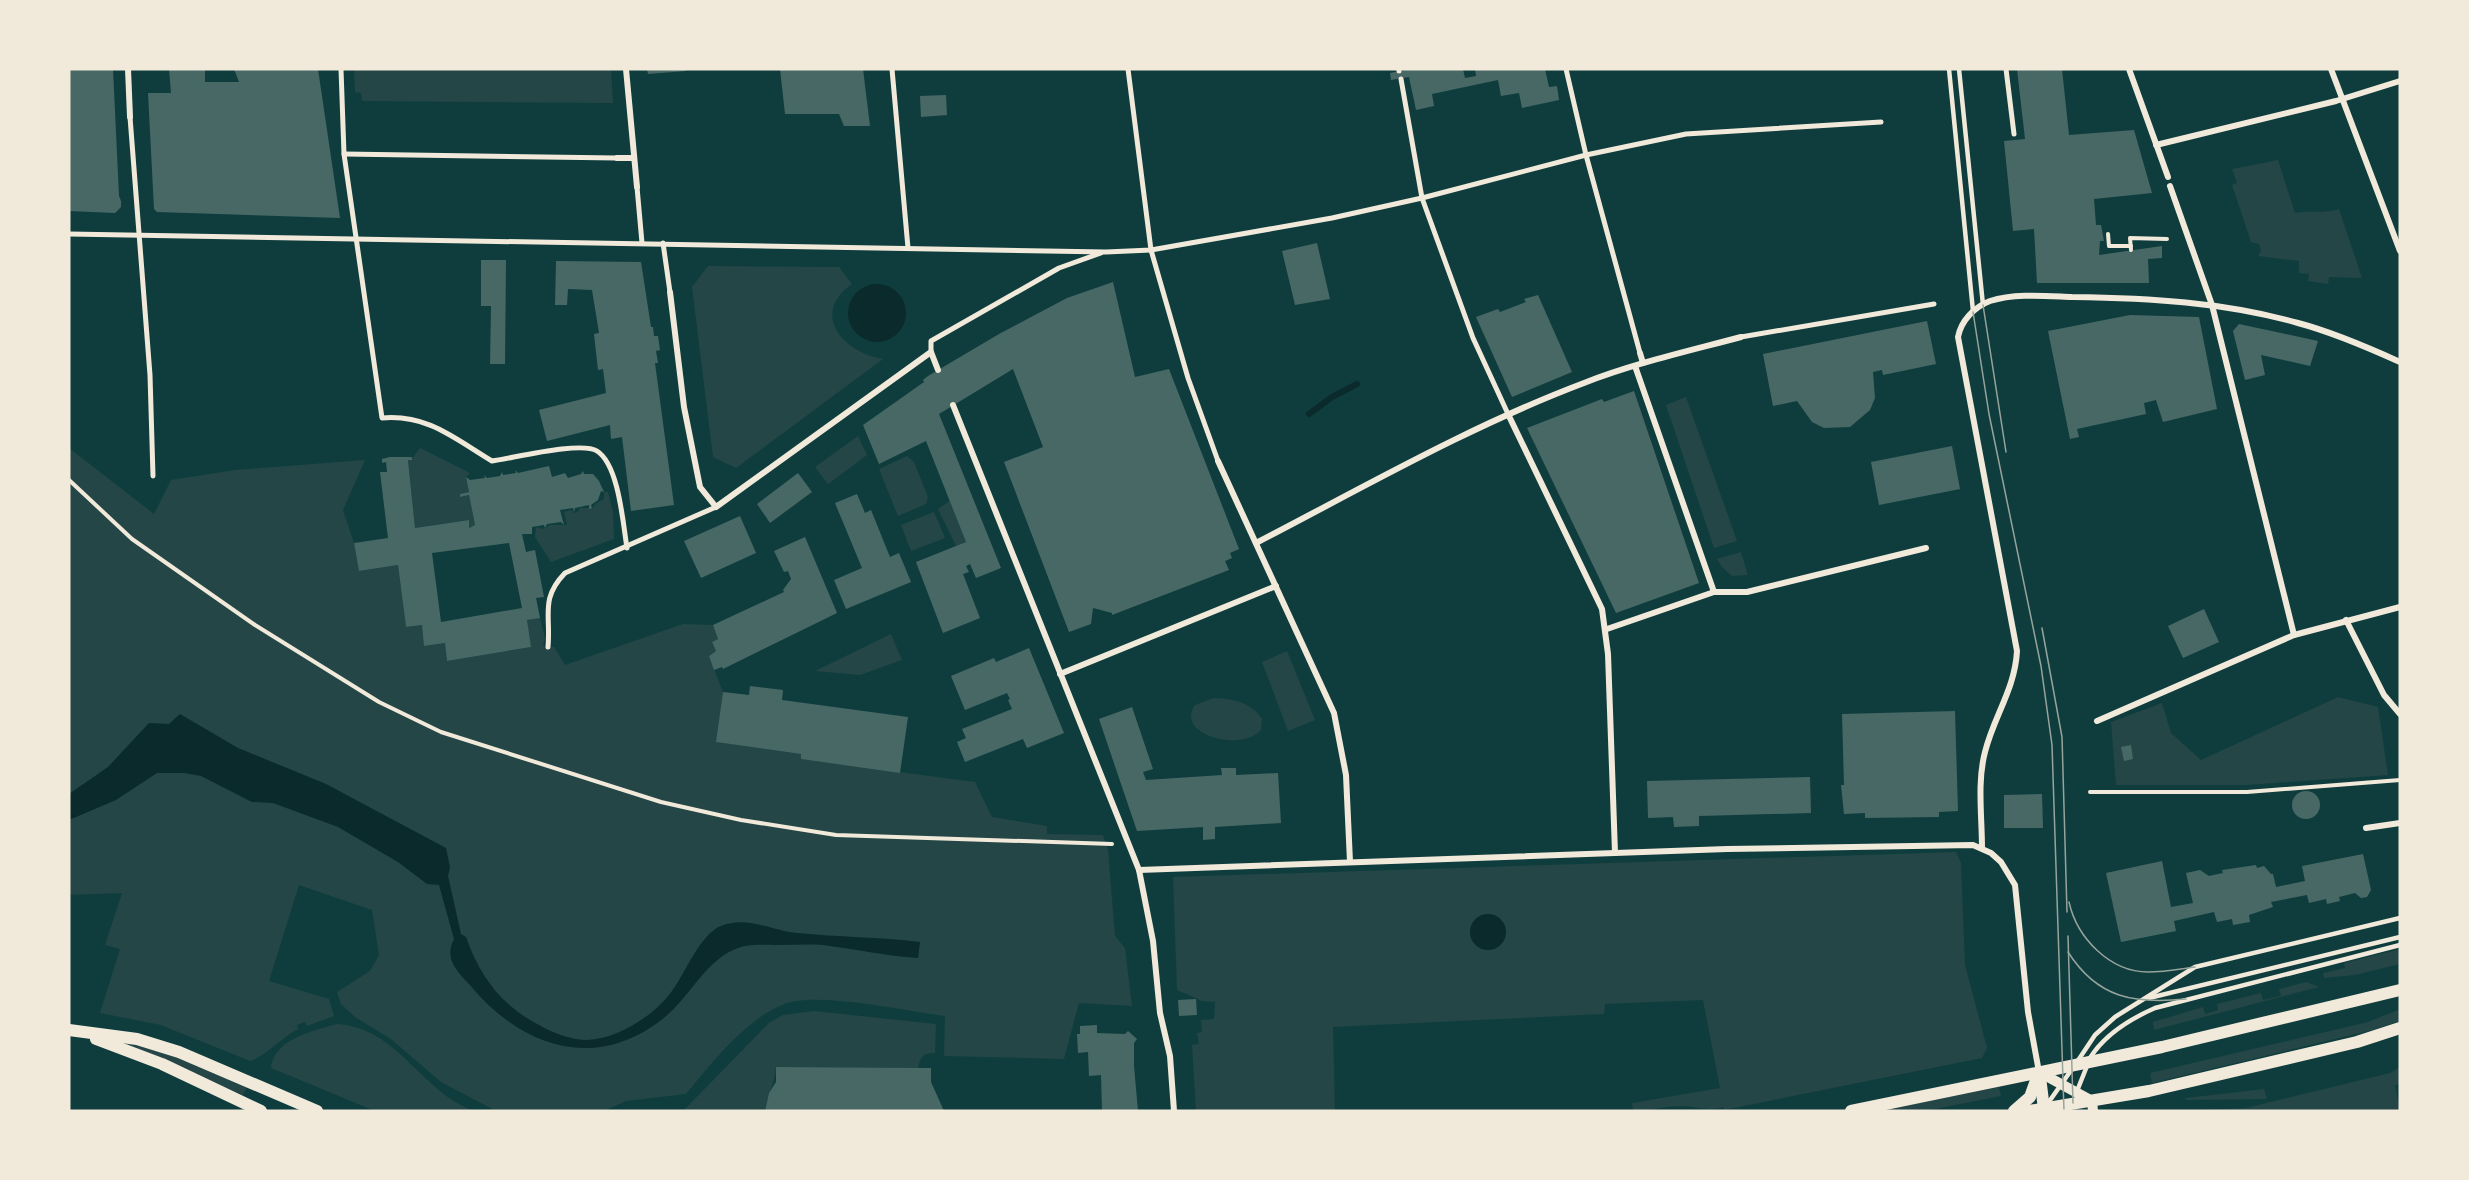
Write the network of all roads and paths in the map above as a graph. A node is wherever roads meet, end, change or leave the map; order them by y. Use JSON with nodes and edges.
{"nodes":[{"id":1,"x":128,"y":69,"type":"edge"},
{"id":2,"x":341,"y":69,"type":"edge"},
{"id":3,"x":626,"y":69,"type":"edge"},
{"id":4,"x":892,"y":69,"type":"edge"},
{"id":5,"x":1128,"y":69,"type":"edge"},
{"id":6,"x":1566,"y":69,"type":"edge"},
{"id":7,"x":1949,"y":69,"type":"edge"},
{"id":8,"x":1959,"y":69,"type":"edge"},
{"id":9,"x":2006,"y":69,"type":"edge"},
{"id":10,"x":2129,"y":69,"type":"edge"},
{"id":11,"x":2331,"y":69,"type":"edge"},
{"id":12,"x":1401,"y":79,"type":"dead end"},
{"id":13,"x":2400,"y":81,"type":"edge"},
{"id":14,"x":2343,"y":99,"type":"junction"},
{"id":15,"x":130,"y":117,"type":"joint"},
{"id":16,"x":1881,"y":122,"type":"dead end"},
{"id":17,"x":2014,"y":134,"type":"dead end"},
{"id":18,"x":2156,"y":145,"type":"junction"},
{"id":19,"x":344,"y":154,"type":"junction"},
{"id":20,"x":1586,"y":156,"type":"junction"},
{"id":21,"x":617,"y":158,"type":"joint"},
{"id":22,"x":634,"y":158,"type":"junction"},
{"id":23,"x":2168,"y":177,"type":"dead end"},
{"id":24,"x":2170,"y":186,"type":"dead end"},
{"id":25,"x":637,"y":187,"type":"joint"},
{"id":26,"x":1422,"y":198,"type":"junction"},
{"id":27,"x":69,"y":234,"type":"edge"},
{"id":28,"x":2108,"y":234,"type":"dead end"},
{"id":29,"x":138,"y":235,"type":"junction"},
{"id":30,"x":355,"y":238,"type":"junction"},
{"id":31,"x":2167,"y":239,"type":"dead end"},
{"id":32,"x":642,"y":243,"type":"junction"},
{"id":33,"x":663,"y":243,"type":"junction"},
{"id":34,"x":908,"y":248,"type":"junction"},
{"id":35,"x":1151,"y":250,"type":"junction"},
{"id":36,"x":2400,"y":251,"type":"edge"},
{"id":37,"x":1106,"y":252,"type":"junction"},
{"id":38,"x":670,"y":292,"type":"joint"},
{"id":39,"x":1934,"y":304,"type":"dead end"},
{"id":40,"x":1983,"y":305,"type":"junction"},
{"id":41,"x":2212,"y":305,"type":"junction"},
{"id":42,"x":1973,"y":312,"type":"junction"},
{"id":43,"x":1742,"y":337,"type":"joint"},
{"id":44,"x":931,"y":352,"type":"junction"},
{"id":45,"x":1640,"y":353,"type":"joint"},
{"id":46,"x":2400,"y":362,"type":"edge"},
{"id":47,"x":1643,"y":363,"type":"junction"},
{"id":48,"x":1635,"y":366,"type":"junction"},
{"id":49,"x":938,"y":370,"type":"dead end"},
{"id":50,"x":953,"y":405,"type":"dead end"},
{"id":51,"x":1508,"y":414,"type":"junction"},
{"id":52,"x":1218,"y":461,"type":"joint"},
{"id":53,"x":153,"y":476,"type":"dead end"},
{"id":54,"x":69,"y":480,"type":"edge"},
{"id":55,"x":716,"y":507,"type":"junction"},
{"id":56,"x":1256,"y":543,"type":"junction"},
{"id":57,"x":627,"y":548,"type":"junction"},
{"id":58,"x":1926,"y":548,"type":"dead end"},
{"id":59,"x":1276,"y":586,"type":"junction"},
{"id":60,"x":1714,"y":592,"type":"junction"},
{"id":61,"x":2400,"y":607,"type":"edge"},
{"id":62,"x":2346,"y":620,"type":"junction"},
{"id":63,"x":1607,"y":629,"type":"junction"},
{"id":64,"x":2294,"y":635,"type":"junction"},
{"id":65,"x":548,"y":647,"type":"dead end"},
{"id":66,"x":1060,"y":674,"type":"junction"},
{"id":67,"x":2400,"y":714,"type":"edge"},
{"id":68,"x":2097,"y":721,"type":"dead end"},
{"id":69,"x":2400,"y":780,"type":"edge"},
{"id":70,"x":2090,"y":792,"type":"dead end"},
{"id":71,"x":2400,"y":823,"type":"edge"},
{"id":72,"x":2366,"y":828,"type":"dead end"},
{"id":73,"x":1112,"y":844,"type":"dead end"},
{"id":74,"x":1982,"y":848,"type":"junction"},
{"id":75,"x":1615,"y":853,"type":"junction"},
{"id":76,"x":1350,"y":862,"type":"junction"},
{"id":77,"x":1139,"y":870,"type":"junction"},
{"id":78,"x":2400,"y":918,"type":"edge"},
{"id":79,"x":2400,"y":937,"type":"edge"},
{"id":80,"x":2400,"y":945,"type":"edge"},
{"id":81,"x":2400,"y":990,"type":"edge"},
{"id":82,"x":2140,"y":1000,"type":"junction"},
{"id":83,"x":2400,"y":1029,"type":"edge"},
{"id":84,"x":74,"y":1031,"type":"edge"},
{"id":85,"x":2082,"y":1063,"type":"junction"},
{"id":86,"x":2039,"y":1072,"type":"junction"},
{"id":87,"x":2061,"y":1084,"type":"junction"},
{"id":88,"x":2074,"y":1102,"type":"edge"},
{"id":89,"x":2092,"y":1106,"type":"edge"},
{"id":90,"x":245,"y":1108,"type":"edge"},
{"id":91,"x":2044,"y":1110,"type":"edge"},
{"id":92,"x":261,"y":1111,"type":"edge"},
{"id":93,"x":317,"y":1111,"type":"edge"},
{"id":94,"x":1174,"y":1111,"type":"edge"},
{"id":95,"x":1851,"y":1111,"type":"edge"},
{"id":96,"x":2014,"y":1111,"type":"edge"},
{"id":97,"x":2029,"y":1111,"type":"edge"}],
"edges":[{"from":1,"to":15,"type":"street"},
{"from":2,"to":19,"type":"street"},
{"from":3,"to":22,"type":"street"},
{"from":4,"to":34,"type":"street"},
{"from":5,"to":35,"type":"street"},
{"from":6,"to":20,"type":"street"},
{"from":7,"to":42,"type":"lane"},
{"from":8,"to":40,"type":"lane"},
{"from":9,"to":17,"type":"street"},
{"from":10,"to":18,"type":"street"},
{"from":11,"to":14,"type":"street"},
{"from":12,"to":26,"type":"street"},
{"from":13,"to":14,"type":"street"},
{"from":14,"to":18,"type":"street"},
{"from":14,"to":36,"type":"street"},
{"from":15,"to":29,"type":"street"},
{"from":16,"to":20,"type":"street"},
{"from":18,"to":23,"type":"street"},
{"from":19,"to":21,"type":"street"},
{"from":19,"to":30,"type":"street"},
{"from":20,"to":26,"type":"street"},
{"from":20,"to":45,"type":"street"},
{"from":21,"to":22,"type":"street"},
{"from":22,"to":25,"type":"street"},
{"from":24,"to":41,"type":"street"},
{"from":25,"to":32,"type":"street"},
{"from":26,"to":35,"type":"street"},
{"from":26,"to":51,"type":"street"},
{"from":27,"to":29,"type":"street"},
{"from":28,"to":31,"type":"path"},
{"from":29,"to":30,"type":"street"},
{"from":29,"to":53,"type":"street"},
{"from":30,"to":32,"type":"street"},
{"from":30,"to":57,"type":"street"},
{"from":32,"to":33,"type":"street"},
{"from":33,"to":34,"type":"street"},
{"from":33,"to":38,"type":"street"},
{"from":34,"to":37,"type":"street"},
{"from":35,"to":37,"type":"street"},
{"from":35,"to":52,"type":"street"},
{"from":37,"to":44,"type":"street"},
{"from":38,"to":55,"type":"street"},
{"from":39,"to":43,"type":"street"},
{"from":40,"to":41,"type":"street"},
{"from":40,"to":42,"type":"street"},
{"from":41,"to":46,"type":"street"},
{"from":41,"to":64,"type":"street"},
{"from":42,"to":74,"type":"street"},
{"from":43,"to":47,"type":"street"},
{"from":44,"to":49,"type":"street"},
{"from":44,"to":55,"type":"street"},
{"from":45,"to":47,"type":"street"},
{"from":47,"to":48,"type":"street"},
{"from":48,"to":51,"type":"street"},
{"from":48,"to":60,"type":"street"},
{"from":50,"to":66,"type":"street"},
{"from":51,"to":56,"type":"street"},
{"from":51,"to":63,"type":"street"},
{"from":52,"to":56,"type":"street"},
{"from":54,"to":73,"type":"path"},
{"from":55,"to":57,"type":"street"},
{"from":56,"to":59,"type":"street"},
{"from":57,"to":65,"type":"street"},
{"from":58,"to":60,"type":"street"},
{"from":59,"to":66,"type":"street"},
{"from":59,"to":76,"type":"street"},
{"from":60,"to":63,"type":"street"},
{"from":61,"to":62,"type":"street"},
{"from":62,"to":64,"type":"street"},
{"from":62,"to":67,"type":"street"},
{"from":63,"to":75,"type":"street"},
{"from":64,"to":68,"type":"street"},
{"from":66,"to":77,"type":"street"},
{"from":69,"to":70,"type":"path"},
{"from":71,"to":72,"type":"street"},
{"from":74,"to":75,"type":"street"},
{"from":74,"to":86,"type":"street"},
{"from":75,"to":76,"type":"street"},
{"from":76,"to":77,"type":"street"},
{"from":77,"to":94,"type":"street"},
{"from":78,"to":82,"type":"lane"},
{"from":79,"to":82,"type":"lane"},
{"from":80,"to":85,"type":"lane"},
{"from":81,"to":85,"type":"main road"},
{"from":82,"to":85,"type":"lane"},
{"from":83,"to":89,"type":"main road"},
{"from":84,"to":90,"type":"main road"},
{"from":84,"to":93,"type":"main road"},
{"from":85,"to":86,"type":"main road"},
{"from":85,"to":87,"type":"lane"},
{"from":85,"to":88,"type":"lane"},
{"from":86,"to":87,"type":"street"},
{"from":86,"to":91,"type":"main road"},
{"from":86,"to":95,"type":"main road"},
{"from":86,"to":96,"type":"main road"},
{"from":87,"to":88,"type":"street"},
{"from":87,"to":91,"type":"lane"},
{"from":88,"to":89,"type":"main road"},
{"from":88,"to":91,"type":"main road"},
{"from":90,"to":92,"type":"main road"},
{"from":91,"to":97,"type":"main road"}]}
